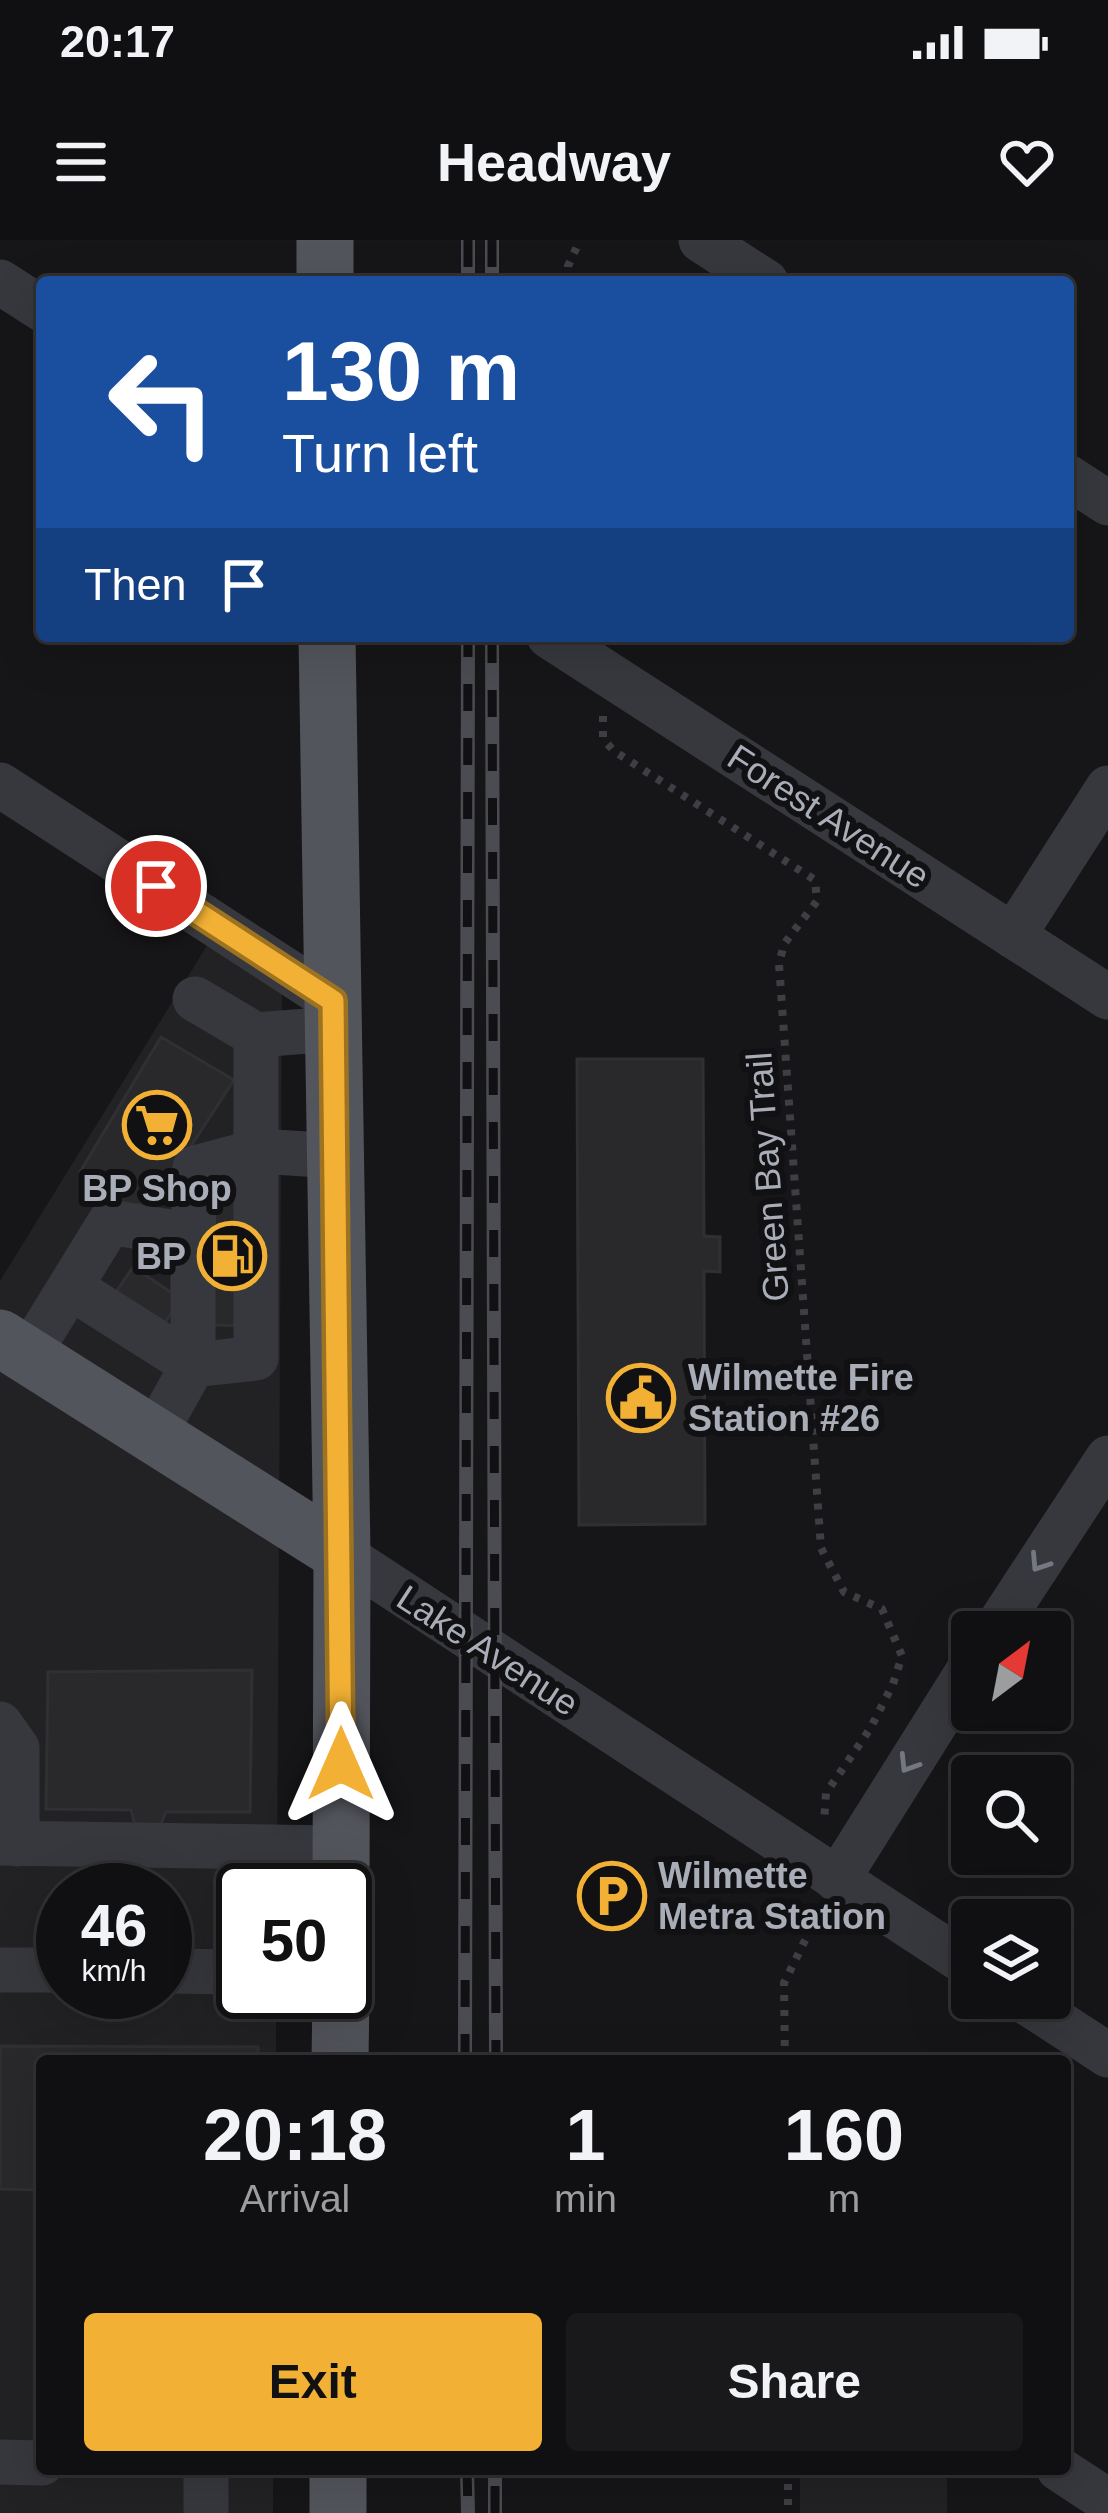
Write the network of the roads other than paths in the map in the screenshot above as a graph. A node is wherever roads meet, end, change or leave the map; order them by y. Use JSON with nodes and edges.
{"nodes":[{"id":1,"x":325,"y":240,"type":"edge"},
{"id":2,"x":701,"y":240,"type":"edge"},
{"id":3,"x":325,"y":276,"type":"edge"},
{"id":4,"x":757,"y":276,"type":"edge"},
{"id":5,"x":0,"y":282,"type":"edge"},
{"id":6,"x":36,"y":305,"type":"edge"},
{"id":7,"x":1074,"y":481,"type":"edge"},
{"id":8,"x":1108,"y":503,"type":"edge"},
{"id":9,"x":327,"y":642,"type":"edge"},
{"id":10,"x":558,"y":642,"type":"edge"},
{"id":11,"x":0,"y":785,"type":"edge"},
{"id":12,"x":1108,"y":788,"type":"edge"},
{"id":13,"x":1013,"y":936,"type":"junction"},
{"id":14,"x":1108,"y":997,"type":"edge"},
{"id":15,"x":195,"y":999,"type":"dead end"},
{"id":16,"x":334,"y":1015,"type":"junction"},
{"id":17,"x":256,"y":1035,"type":"junction"},
{"id":18,"x":259,"y":1151,"type":"junction"},
{"id":19,"x":336,"y":1156,"type":"junction"},
{"id":20,"x":194,"y":1236,"type":"junction"},
{"id":21,"x":70,"y":1286,"type":"junction"},
{"id":22,"x":14,"y":1346,"type":"edge"},
{"id":23,"x":193,"y":1365,"type":"junction"},
{"id":24,"x":154,"y":1435,"type":"junction"},
{"id":25,"x":1100,"y":1487,"type":"edge"},
{"id":26,"x":342,"y":1554,"type":"junction"},
{"id":27,"x":1009,"y":1611,"type":"edge"},
{"id":28,"x":951,"y":1699,"type":"edge"},
{"id":29,"x":0,"y":1724,"type":"edge"},
{"id":30,"x":8,"y":1843,"type":"edge"},
{"id":31,"x":264,"y":1863,"type":"edge"},
{"id":32,"x":341,"y":1863,"type":"edge"},
{"id":33,"x":827,"y":1897,"type":"junction"},
{"id":34,"x":951,"y":1957,"type":"edge"},
{"id":35,"x":0,"y":1970,"type":"edge"},
{"id":36,"x":36,"y":1970,"type":"edge"},
{"id":37,"x":341,"y":2019,"type":"edge"},
{"id":38,"x":1052,"y":2019,"type":"edge"},
{"id":39,"x":340,"y":2055,"type":"edge"},
{"id":40,"x":1108,"y":2055,"type":"edge"},
{"id":41,"x":0,"y":2462,"type":"edge"},
{"id":42,"x":36,"y":2463,"type":"edge"},
{"id":43,"x":206,"y":2475,"type":"edge"},
{"id":44,"x":338,"y":2475,"type":"edge"},
{"id":45,"x":1068,"y":2475,"type":"edge"},
{"id":46,"x":1108,"y":2501,"type":"edge"},
{"id":47,"x":206,"y":2513,"type":"edge"},
{"id":48,"x":338,"y":2513,"type":"edge"}],
"edges":[{"from":1,"to":3,"type":"main road"},
{"from":2,"to":4,"type":"street"},
{"from":5,"to":6,"type":"street"},
{"from":7,"to":8,"type":"street"},
{"from":9,"to":16,"type":"main road"},
{"from":10,"to":13,"type":"street","name":"Forest Avenue"},
{"from":11,"to":16,"type":"street"},
{"from":12,"to":13,"type":"street"},
{"from":13,"to":14,"type":"street","name":"Forest Avenue"},
{"from":15,"to":17,"type":"street"},
{"from":16,"to":17,"type":"street"},
{"from":16,"to":19,"type":"main road"},
{"from":17,"to":18,"type":"street"},
{"from":18,"to":19,"type":"street"},
{"from":18,"to":20,"type":"street"},
{"from":18,"to":23,"type":"street"},
{"from":19,"to":26,"type":"main road"},
{"from":20,"to":21,"type":"street"},
{"from":20,"to":23,"type":"street"},
{"from":21,"to":22,"type":"street"},
{"from":21,"to":23,"type":"street"},
{"from":22,"to":24,"type":"main road","name":"Lake Avenue"},
{"from":23,"to":24,"type":"street"},
{"from":24,"to":26,"type":"main road","name":"Lake Avenue"},
{"from":25,"to":27,"type":"street","one_way":true},
{"from":26,"to":32,"type":"main road"},
{"from":26,"to":33,"type":"street","name":"Lake Avenue"},
{"from":28,"to":33,"type":"street","one_way":true},
{"from":29,"to":30,"type":"street"},
{"from":30,"to":31,"type":"street"},
{"from":33,"to":34,"type":"street","name":"Lake Avenue"},
{"from":35,"to":36,"type":"street"},
{"from":37,"to":39,"type":"main road"},
{"from":38,"to":40,"type":"street"},
{"from":41,"to":42,"type":"street"},
{"from":43,"to":47,"type":"street"},
{"from":44,"to":48,"type":"main road"},
{"from":45,"to":46,"type":"street"}]}
